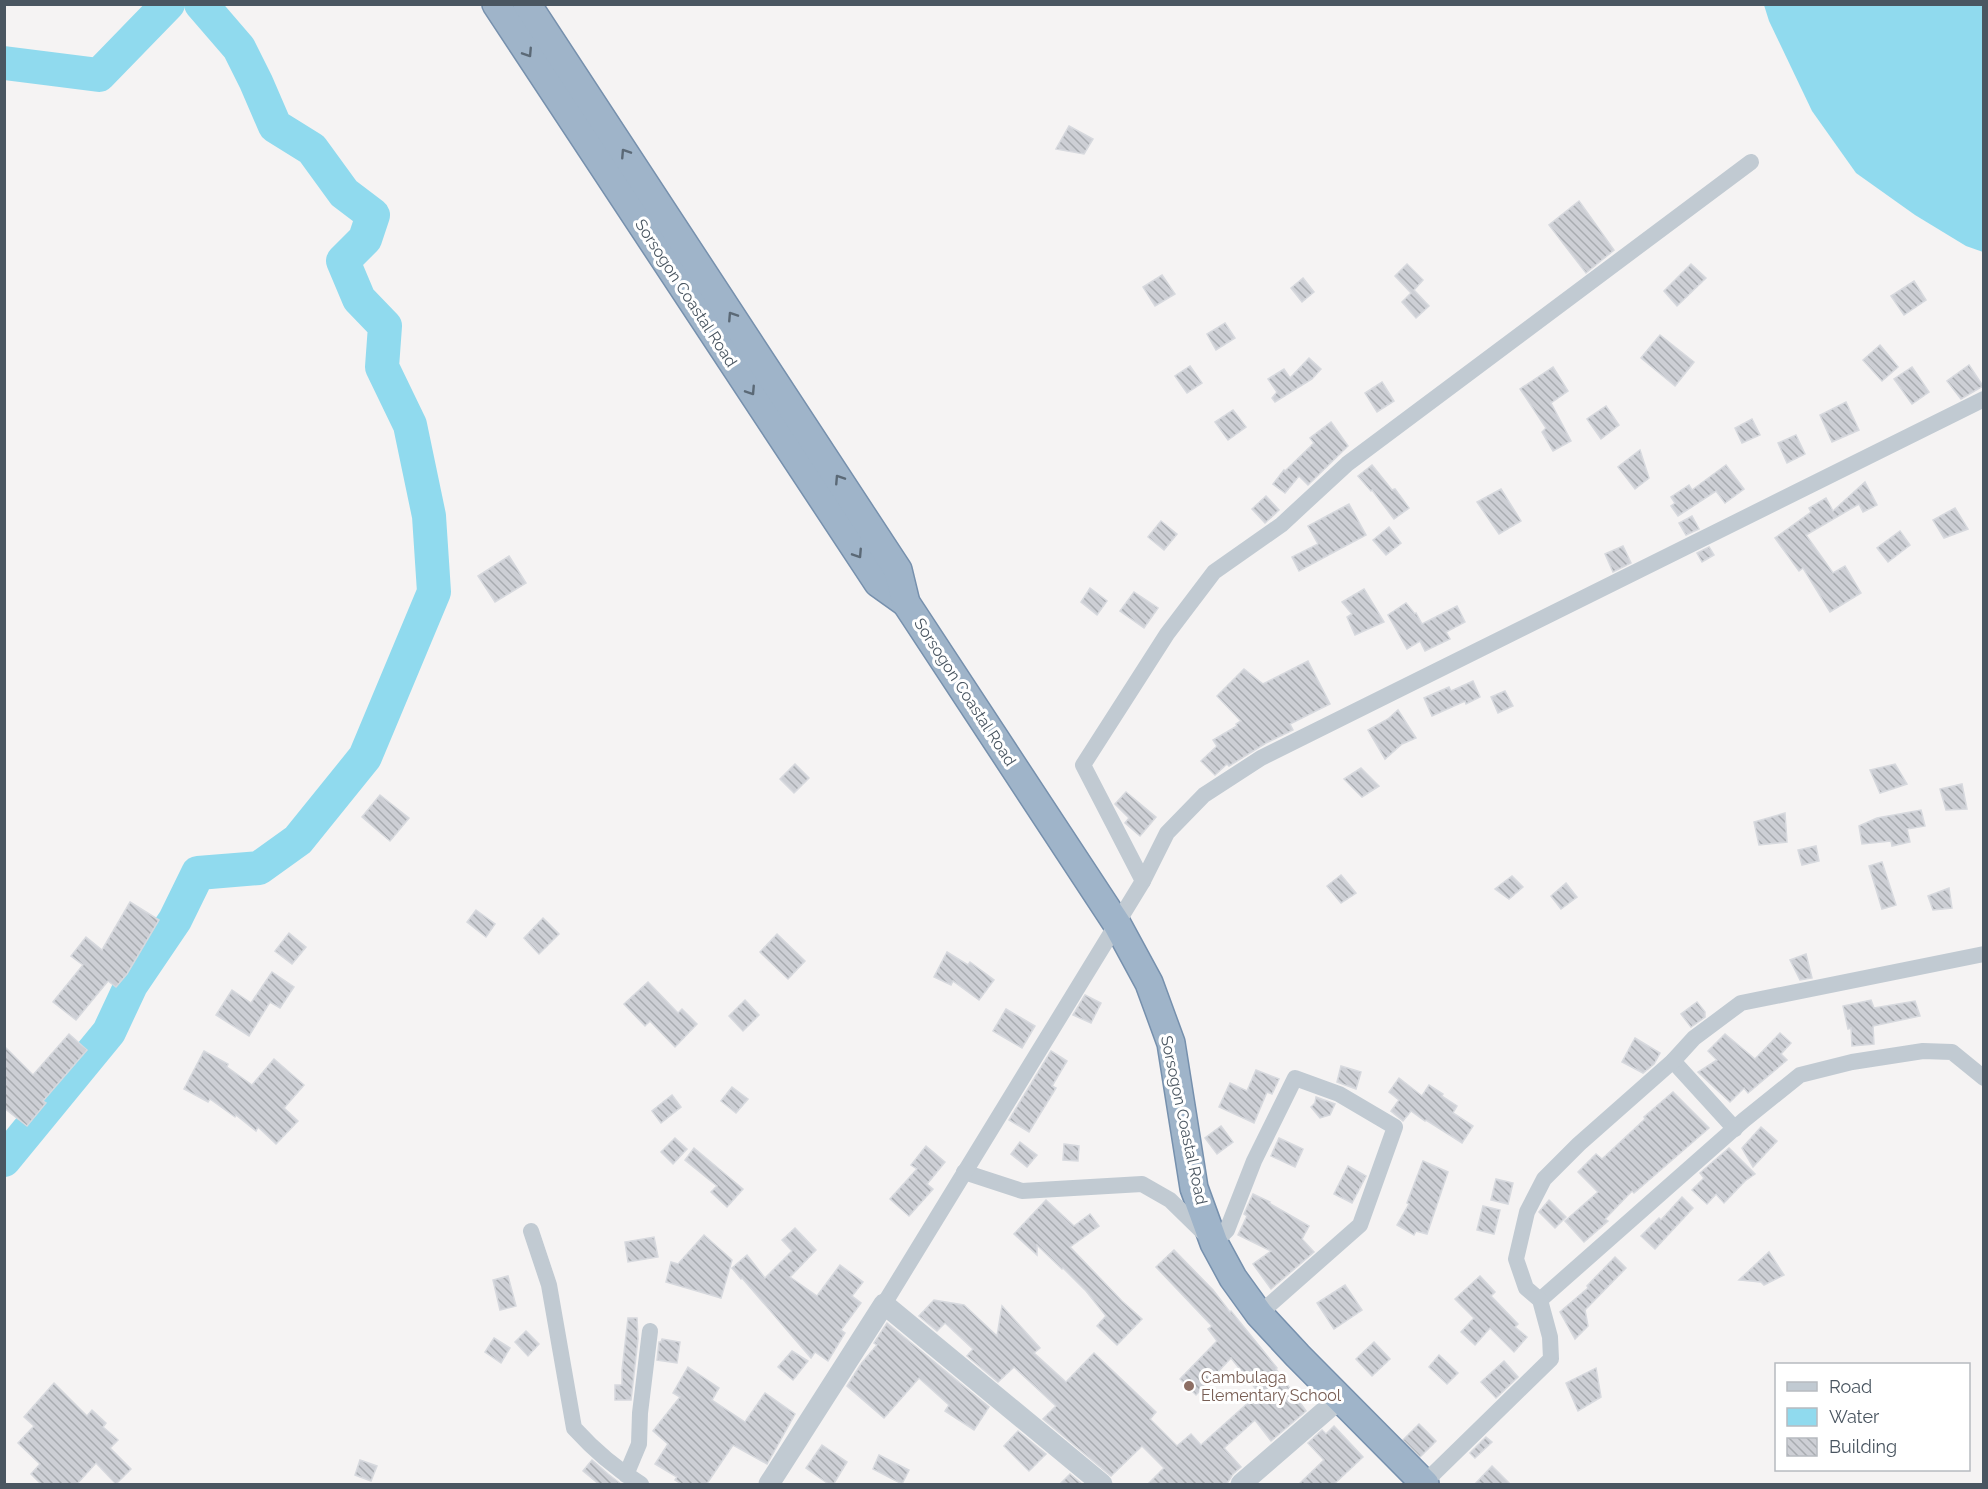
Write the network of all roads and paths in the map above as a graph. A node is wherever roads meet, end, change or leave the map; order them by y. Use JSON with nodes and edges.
{"nodes":[{"id":1,"x":496,"y":4,"type":"edge"},
{"id":2,"x":527,"y":4,"type":"edge"},
{"id":3,"x":1751,"y":162,"type":"dead end"},
{"id":4,"x":1983,"y":399,"type":"edge"},
{"id":5,"x":906,"y":603,"type":"junction"},
{"id":6,"x":1143,"y":881,"type":"junction"},
{"id":7,"x":1117,"y":924,"type":"junction"},
{"id":8,"x":1983,"y":954,"type":"edge"},
{"id":9,"x":1673,"y":1061,"type":"junction"},
{"id":10,"x":1983,"y":1078,"type":"edge"},
{"id":11,"x":1735,"y":1129,"type":"junction"},
{"id":12,"x":964,"y":1172,"type":"junction"},
{"id":13,"x":531,"y":1231,"type":"dead end"},
{"id":14,"x":1214,"y":1243,"type":"junction"},
{"id":15,"x":1540,"y":1300,"type":"junction"},
{"id":16,"x":884,"y":1304,"type":"junction"},
{"id":17,"x":1259,"y":1314,"type":"junction"},
{"id":18,"x":650,"y":1331,"type":"dead end"},
{"id":19,"x":1339,"y":1399,"type":"junction"},
{"id":20,"x":626,"y":1475,"type":"junction"},
{"id":21,"x":1425,"y":1484,"type":"edge"},
{"id":22,"x":641,"y":1485,"type":"edge"},
{"id":23,"x":769,"y":1485,"type":"edge"},
{"id":24,"x":1102,"y":1485,"type":"edge"},
{"id":25,"x":1240,"y":1485,"type":"edge"}],
"edges":[{"from":1,"to":5,"type":"highway","name":"Sorsogon Coastal Road","one_way":true},
{"from":5,"to":2,"type":"highway","name":"Sorsogon Coastal Road","one_way":true},
{"from":3,"to":6,"type":"street"},
{"from":4,"to":6,"type":"street"},
{"from":5,"to":7,"type":"highway","name":"Sorsogon Coastal Road"},
{"from":6,"to":7,"type":"street"},
{"from":7,"to":12,"type":"street"},
{"from":7,"to":14,"type":"highway","name":"Sorsogon Coastal Road"},
{"from":8,"to":9,"type":"street"},
{"from":9,"to":11,"type":"street"},
{"from":9,"to":15,"type":"street"},
{"from":10,"to":11,"type":"street"},
{"from":11,"to":15,"type":"street"},
{"from":12,"to":14,"type":"street"},
{"from":12,"to":16,"type":"street"},
{"from":13,"to":20,"type":"street"},
{"from":14,"to":17,"type":"highway","name":"Sorsogon Coastal Road"},
{"from":14,"to":17,"type":"street"},
{"from":15,"to":21,"type":"street"},
{"from":16,"to":23,"type":"street"},
{"from":16,"to":24,"type":"street"},
{"from":17,"to":19,"type":"highway","name":"Sorsogon Coastal Road"},
{"from":18,"to":20,"type":"street"},
{"from":19,"to":21,"type":"highway","name":"Sorsogon Coastal Road"},
{"from":19,"to":25,"type":"street"},
{"from":20,"to":22,"type":"street"}]}
